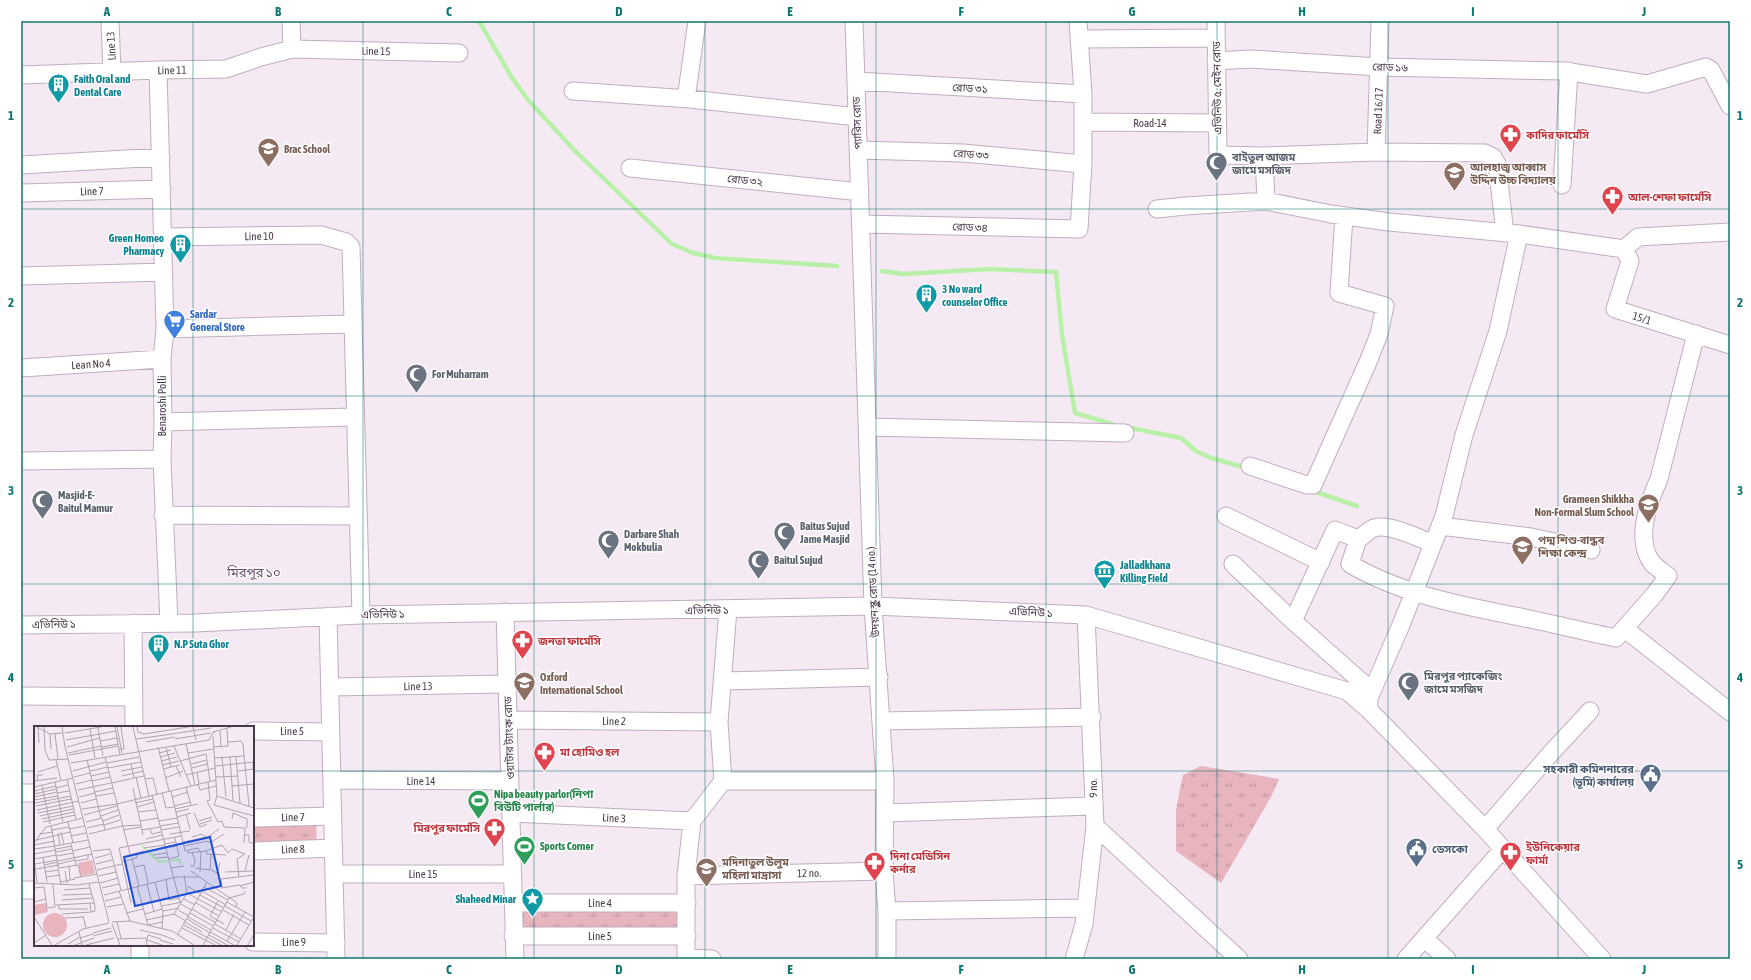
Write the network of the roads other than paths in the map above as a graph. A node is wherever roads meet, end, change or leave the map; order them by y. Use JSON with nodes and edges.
{"nodes":[{"id":1,"x":110,"y":21,"type":"edge"},
{"id":2,"x":291,"y":21,"type":"edge"},
{"id":3,"x":697,"y":21,"type":"edge"},
{"id":4,"x":854,"y":21,"type":"edge"},
{"id":5,"x":1078,"y":21,"type":"edge"},
{"id":6,"x":1380,"y":21,"type":"edge"},
{"id":7,"x":1216,"y":29,"type":"edge"},
{"id":8,"x":1079,"y":39,"type":"junction"},
{"id":9,"x":292,"y":49,"type":"junction"},
{"id":10,"x":460,"y":53,"type":"dead end"},
{"id":11,"x":1216,"y":61,"type":"junction"},
{"id":12,"x":1379,"y":67,"type":"junction"},
{"id":13,"x":158,"y":70,"type":"junction"},
{"id":14,"x":112,"y":71,"type":"junction"},
{"id":15,"x":1566,"y":71,"type":"junction"},
{"id":16,"x":21,"y":75,"type":"edge"},
{"id":17,"x":856,"y":81,"type":"junction"},
{"id":18,"x":573,"y":91,"type":"dead end"},
{"id":19,"x":1083,"y":94,"type":"junction"},
{"id":20,"x":686,"y":99,"type":"junction"},
{"id":21,"x":1730,"y":106,"type":"edge"},
{"id":22,"x":857,"y":117,"type":"junction"},
{"id":23,"x":1083,"y":122,"type":"junction"},
{"id":24,"x":1218,"y":123,"type":"junction"},
{"id":25,"x":859,"y":150,"type":"junction"},
{"id":26,"x":1376,"y":152,"type":"junction"},
{"id":27,"x":1264,"y":156,"type":"junction"},
{"id":28,"x":161,"y":157,"type":"junction"},
{"id":29,"x":1083,"y":164,"type":"junction"},
{"id":30,"x":21,"y":165,"type":"edge"},
{"id":31,"x":630,"y":168,"type":"dead end"},
{"id":32,"x":1562,"y":185,"type":"dead end"},
{"id":33,"x":162,"y":188,"type":"junction"},
{"id":34,"x":21,"y":192,"type":"edge"},
{"id":35,"x":860,"y":192,"type":"junction"},
{"id":36,"x":1266,"y":201,"type":"junction"},
{"id":37,"x":1157,"y":209,"type":"dead end"},
{"id":38,"x":1344,"y":216,"type":"junction"},
{"id":39,"x":861,"y":224,"type":"junction"},
{"id":40,"x":1730,"y":232,"type":"edge"},
{"id":41,"x":1512,"y":233,"type":"junction"},
{"id":42,"x":164,"y":237,"type":"junction"},
{"id":43,"x":1624,"y":249,"type":"junction"},
{"id":44,"x":164,"y":272,"type":"junction"},
{"id":45,"x":21,"y":276,"type":"edge"},
{"id":46,"x":352,"y":324,"type":"junction"},
{"id":47,"x":166,"y":329,"type":"junction"},
{"id":48,"x":1696,"y":334,"type":"junction"},
{"id":49,"x":1730,"y":345,"type":"edge"},
{"id":50,"x":162,"y":359,"type":"junction"},
{"id":51,"x":21,"y":368,"type":"edge"},
{"id":52,"x":354,"y":417,"type":"junction"},
{"id":53,"x":163,"y":422,"type":"junction"},
{"id":54,"x":868,"y":427,"type":"junction"},
{"id":55,"x":1126,"y":433,"type":"dead end"},
{"id":56,"x":162,"y":459,"type":"junction"},
{"id":57,"x":21,"y":461,"type":"edge"},
{"id":58,"x":1250,"y":466,"type":"dead end"},
{"id":59,"x":163,"y":515,"type":"junction"},
{"id":60,"x":358,"y":516,"type":"junction"},
{"id":61,"x":1226,"y":516,"type":"dead end"},
{"id":62,"x":1440,"y":526,"type":"junction"},
{"id":63,"x":1358,"y":539,"type":"junction"},
{"id":64,"x":1433,"y":544,"type":"junction"},
{"id":65,"x":1591,"y":550,"type":"dead end"},
{"id":66,"x":1321,"y":562,"type":"junction"},
{"id":67,"x":1233,"y":564,"type":"dead end"},
{"id":68,"x":1414,"y":592,"type":"junction"},
{"id":69,"x":873,"y":606,"type":"junction"},
{"id":70,"x":728,"y":609,"type":"junction"},
{"id":71,"x":505,"y":612,"type":"junction"},
{"id":72,"x":361,"y":615,"type":"junction"},
{"id":73,"x":1086,"y":615,"type":"junction"},
{"id":74,"x":328,"y":616,"type":"junction"},
{"id":75,"x":1293,"y":621,"type":"junction"},
{"id":76,"x":134,"y":623,"type":"junction"},
{"id":77,"x":169,"y":623,"type":"junction"},
{"id":78,"x":21,"y":625,"type":"edge"},
{"id":79,"x":1625,"y":629,"type":"junction"},
{"id":80,"x":878,"y":677,"type":"junction"},
{"id":81,"x":723,"y":681,"type":"junction"},
{"id":82,"x":506,"y":684,"type":"junction"},
{"id":83,"x":330,"y":687,"type":"junction"},
{"id":84,"x":21,"y":696,"type":"edge"},
{"id":85,"x":134,"y":696,"type":"junction"},
{"id":86,"x":1369,"y":704,"type":"junction"},
{"id":87,"x":1590,"y":711,"type":"dead end"},
{"id":88,"x":1730,"y":712,"type":"edge"},
{"id":89,"x":1092,"y":717,"type":"junction"},
{"id":90,"x":509,"y":720,"type":"junction"},
{"id":91,"x":881,"y":721,"type":"junction"},
{"id":92,"x":720,"y":722,"type":"junction"},
{"id":93,"x":134,"y":726,"type":"edge"},
{"id":94,"x":254,"y":731,"type":"edge"},
{"id":95,"x":331,"y":732,"type":"junction"},
{"id":96,"x":332,"y":780,"type":"junction"},
{"id":97,"x":510,"y":781,"type":"junction"},
{"id":98,"x":723,"y":781,"type":"junction"},
{"id":99,"x":885,"y":781,"type":"junction"},
{"id":100,"x":21,"y":793,"type":"edge"},
{"id":101,"x":34,"y":793,"type":"edge"},
{"id":102,"x":1093,"y":806,"type":"junction"},
{"id":103,"x":511,"y":813,"type":"junction"},
{"id":104,"x":886,"y":813,"type":"junction"},
{"id":105,"x":333,"y":816,"type":"junction"},
{"id":106,"x":254,"y":818,"type":"edge"},
{"id":107,"x":692,"y":821,"type":"junction"},
{"id":108,"x":1095,"y":826,"type":"junction"},
{"id":109,"x":1486,"y":829,"type":"junction"},
{"id":110,"x":334,"y":848,"type":"junction"},
{"id":111,"x":1502,"y":849,"type":"junction"},
{"id":112,"x":254,"y":851,"type":"edge"},
{"id":113,"x":884,"y":871,"type":"junction"},
{"id":114,"x":334,"y":874,"type":"junction"},
{"id":115,"x":512,"y":874,"type":"junction"},
{"id":116,"x":686,"y":876,"type":"junction"},
{"id":117,"x":21,"y":890,"type":"edge"},
{"id":118,"x":34,"y":890,"type":"edge"},
{"id":119,"x":513,"y":902,"type":"junction"},
{"id":120,"x":687,"y":903,"type":"junction"},
{"id":121,"x":1086,"y":908,"type":"junction"},
{"id":122,"x":887,"y":911,"type":"junction"},
{"id":123,"x":513,"y":936,"type":"junction"},
{"id":124,"x":687,"y":936,"type":"junction"},
{"id":125,"x":1425,"y":939,"type":"junction"},
{"id":126,"x":254,"y":942,"type":"edge"},
{"id":127,"x":140,"y":946,"type":"edge"},
{"id":128,"x":336,"y":951,"type":"edge"},
{"id":129,"x":686,"y":958,"type":"edge"},
{"id":130,"x":140,"y":959,"type":"edge"},
{"id":131,"x":514,"y":959,"type":"edge"},
{"id":132,"x":712,"y":959,"type":"edge"},
{"id":133,"x":887,"y":959,"type":"edge"},
{"id":134,"x":1074,"y":959,"type":"edge"},
{"id":135,"x":1239,"y":959,"type":"edge"},
{"id":136,"x":1406,"y":959,"type":"edge"},
{"id":137,"x":1447,"y":959,"type":"edge"},
{"id":138,"x":1602,"y":959,"type":"edge"}],
"edges":[{"from":1,"to":14,"type":"street","name":"Line 13"},
{"from":2,"to":9,"type":"street"},
{"from":3,"to":20,"type":"street"},
{"from":4,"to":17,"type":"street","name":"প্যারিস রোড"},
{"from":5,"to":8,"type":"street"},
{"from":6,"to":12,"type":"street","name":"Road 16/17"},
{"from":7,"to":8,"type":"street"},
{"from":7,"to":11,"type":"street","name":"এভিনিউ ৫, মেইন রোড"},
{"from":8,"to":19,"type":"street"},
{"from":9,"to":10,"type":"street","name":"Line 15"},
{"from":9,"to":13,"type":"street","name":"Line 11"},
{"from":11,"to":12,"type":"street","name":"রোড ১৬"},
{"from":11,"to":24,"type":"street","name":"এভিনিউ ৫, মেইন রোড"},
{"from":12,"to":15,"type":"street","name":"রোড ১৬"},
{"from":12,"to":26,"type":"street","name":"Road 16/17"},
{"from":13,"to":14,"type":"street","name":"Line 11"},
{"from":13,"to":28,"type":"street","name":"Benaroshi Polli"},
{"from":14,"to":16,"type":"street","name":"Line 11"},
{"from":15,"to":21,"type":"street","name":"রোড ১৬"},
{"from":15,"to":32,"type":"street"},
{"from":17,"to":19,"type":"street","name":"রোড ৩১"},
{"from":17,"to":22,"type":"street","name":"প্যারিস রোড"},
{"from":18,"to":20,"type":"street"},
{"from":19,"to":23,"type":"street"},
{"from":20,"to":22,"type":"street"},
{"from":22,"to":25,"type":"street","name":"প্যারিস রোড"},
{"from":23,"to":24,"type":"street","name":"Road-14"},
{"from":23,"to":29,"type":"street"},
{"from":24,"to":27,"type":"street","name":"এভিনিউ ৫, মেইন রোড"},
{"from":25,"to":29,"type":"street","name":"রোড ৩৩"},
{"from":25,"to":35,"type":"street","name":"প্যারিস রোড"},
{"from":26,"to":27,"type":"street"},
{"from":26,"to":41,"type":"street"},
{"from":27,"to":36,"type":"street"},
{"from":28,"to":30,"type":"street"},
{"from":28,"to":33,"type":"street","name":"Benaroshi Polli"},
{"from":29,"to":39,"type":"street","name":"রোড ৩৪"},
{"from":31,"to":35,"type":"street","name":"রোড ৩২"},
{"from":33,"to":34,"type":"street","name":"Line 7"},
{"from":33,"to":42,"type":"street","name":"Benaroshi Polli"},
{"from":35,"to":39,"type":"street","name":"প্যারিস রোড"},
{"from":36,"to":37,"type":"street"},
{"from":36,"to":38,"type":"street"},
{"from":38,"to":41,"type":"street"},
{"from":38,"to":58,"type":"street"},
{"from":39,"to":54,"type":"street","name":"উদয়ন স্কুল রোড (14 no.)"},
{"from":40,"to":43,"type":"street"},
{"from":41,"to":43,"type":"street"},
{"from":41,"to":62,"type":"street"},
{"from":42,"to":44,"type":"street","name":"Benaroshi Polli"},
{"from":42,"to":46,"type":"street","name":"Line 10"},
{"from":43,"to":48,"type":"street","name":"15/1"},
{"from":44,"to":45,"type":"street"},
{"from":44,"to":47,"type":"street","name":"Benaroshi Polli"},
{"from":46,"to":47,"type":"street"},
{"from":46,"to":52,"type":"street"},
{"from":47,"to":50,"type":"street","name":"Benaroshi Polli"},
{"from":48,"to":49,"type":"street","name":"15/1"},
{"from":48,"to":79,"type":"street"},
{"from":50,"to":51,"type":"street","name":"Lean No 4"},
{"from":50,"to":53,"type":"street","name":"Benaroshi Polli"},
{"from":52,"to":53,"type":"street"},
{"from":52,"to":60,"type":"street"},
{"from":53,"to":56,"type":"street","name":"Benaroshi Polli"},
{"from":54,"to":55,"type":"street"},
{"from":54,"to":69,"type":"street","name":"উদয়ন স্কুল রোড (14 no.)"},
{"from":56,"to":57,"type":"street"},
{"from":56,"to":59,"type":"street","name":"Benaroshi Polli"},
{"from":59,"to":60,"type":"street"},
{"from":59,"to":77,"type":"street","name":"Benaroshi Polli"},
{"from":60,"to":72,"type":"street"},
{"from":61,"to":66,"type":"street"},
{"from":62,"to":64,"type":"street"},
{"from":62,"to":65,"type":"street"},
{"from":63,"to":64,"type":"street"},
{"from":63,"to":66,"type":"street"},
{"from":63,"to":68,"type":"street"},
{"from":64,"to":68,"type":"street"},
{"from":66,"to":75,"type":"street"},
{"from":67,"to":75,"type":"street"},
{"from":68,"to":79,"type":"street"},
{"from":68,"to":86,"type":"street"},
{"from":69,"to":70,"type":"street","name":"এভিনিউ ১"},
{"from":69,"to":73,"type":"street","name":"এভিনিউ ১"},
{"from":69,"to":80,"type":"street","name":"উদয়ন স্কুল রোড (14 no.)"},
{"from":70,"to":71,"type":"street","name":"এভিনিউ ১"},
{"from":70,"to":81,"type":"street"},
{"from":71,"to":72,"type":"street","name":"এভিনিউ ১"},
{"from":71,"to":82,"type":"street","name":"ওয়াটার ট্যাংক রোড"},
{"from":72,"to":74,"type":"street","name":"এভিনিউ ১"},
{"from":73,"to":86,"type":"street","name":"এভিনিউ ১"},
{"from":73,"to":89,"type":"street","name":"9 no."},
{"from":74,"to":77,"type":"street","name":"এভিনিউ ১"},
{"from":74,"to":83,"type":"street"},
{"from":75,"to":86,"type":"street"},
{"from":76,"to":77,"type":"street","name":"এভিনিউ ১"},
{"from":76,"to":78,"type":"street","name":"এভিনিউ ১"},
{"from":76,"to":85,"type":"street"},
{"from":79,"to":88,"type":"street"},
{"from":80,"to":81,"type":"street"},
{"from":80,"to":91,"type":"street","name":"উদয়ন স্কুল রোড (14 no.)"},
{"from":81,"to":92,"type":"street"},
{"from":82,"to":83,"type":"street","name":"Line 13"},
{"from":82,"to":90,"type":"street","name":"ওয়াটার ট্যাংক রোড"},
{"from":83,"to":95,"type":"street"},
{"from":84,"to":85,"type":"street"},
{"from":85,"to":93,"type":"street"},
{"from":86,"to":109,"type":"street"},
{"from":87,"to":109,"type":"street"},
{"from":89,"to":91,"type":"street"},
{"from":89,"to":102,"type":"street","name":"9 no."},
{"from":90,"to":92,"type":"street","name":"Line 2"},
{"from":90,"to":97,"type":"street","name":"ওয়াটার ট্যাংক রোড"},
{"from":91,"to":99,"type":"street","name":"উদয়ন স্কুল রোড (14 no.)"},
{"from":92,"to":98,"type":"street"},
{"from":94,"to":95,"type":"street","name":"Line 5"},
{"from":95,"to":96,"type":"street"},
{"from":96,"to":97,"type":"street","name":"Line 14"},
{"from":96,"to":105,"type":"street"},
{"from":97,"to":103,"type":"street","name":"ওয়াটার ট্যাংক রোড"},
{"from":98,"to":99,"type":"street"},
{"from":98,"to":107,"type":"street"},
{"from":99,"to":104,"type":"street","name":"উদয়ন স্কুল রোড (14 no.)"},
{"from":100,"to":101,"type":"street"},
{"from":102,"to":104,"type":"street"},
{"from":102,"to":108,"type":"street","name":"9 no."},
{"from":103,"to":107,"type":"street","name":"Line 3"},
{"from":103,"to":115,"type":"street","name":"ওয়াটার ট্যাংক রোড"},
{"from":104,"to":113,"type":"street","name":"উদয়ন স্কুল রোড (14 no.)"},
{"from":105,"to":106,"type":"street","name":"Line 7"},
{"from":105,"to":110,"type":"street"},
{"from":107,"to":116,"type":"street"},
{"from":108,"to":121,"type":"street","name":"9 no."},
{"from":108,"to":135,"type":"street"},
{"from":109,"to":111,"type":"street"},
{"from":110,"to":112,"type":"street","name":"Line 8"},
{"from":110,"to":114,"type":"street"},
{"from":111,"to":125,"type":"street"},
{"from":111,"to":138,"type":"street"},
{"from":113,"to":116,"type":"street","name":"12 no."},
{"from":113,"to":122,"type":"street","name":"উদয়ন স্কুল রোড (14 no.)"},
{"from":114,"to":115,"type":"street","name":"Line 15"},
{"from":114,"to":128,"type":"street"},
{"from":115,"to":119,"type":"street","name":"ওয়াটার ট্যাংক রোড"},
{"from":116,"to":120,"type":"street"},
{"from":117,"to":118,"type":"street"},
{"from":119,"to":120,"type":"street","name":"Line 4"},
{"from":119,"to":123,"type":"street","name":"ওয়াটার ট্যাংক রোড"},
{"from":120,"to":124,"type":"street"},
{"from":121,"to":122,"type":"street"},
{"from":121,"to":134,"type":"street","name":"9 no."},
{"from":122,"to":133,"type":"street","name":"উদয়ন স্কুল রোড (14 no.)"},
{"from":123,"to":124,"type":"street","name":"Line 5"},
{"from":123,"to":131,"type":"street","name":"ওয়াটার ট্যাংক রোড"},
{"from":124,"to":129,"type":"street"},
{"from":125,"to":136,"type":"street"},
{"from":125,"to":137,"type":"street"},
{"from":126,"to":128,"type":"street","name":"Line 9"},
{"from":127,"to":130,"type":"street"},
{"from":129,"to":132,"type":"street"}]}
